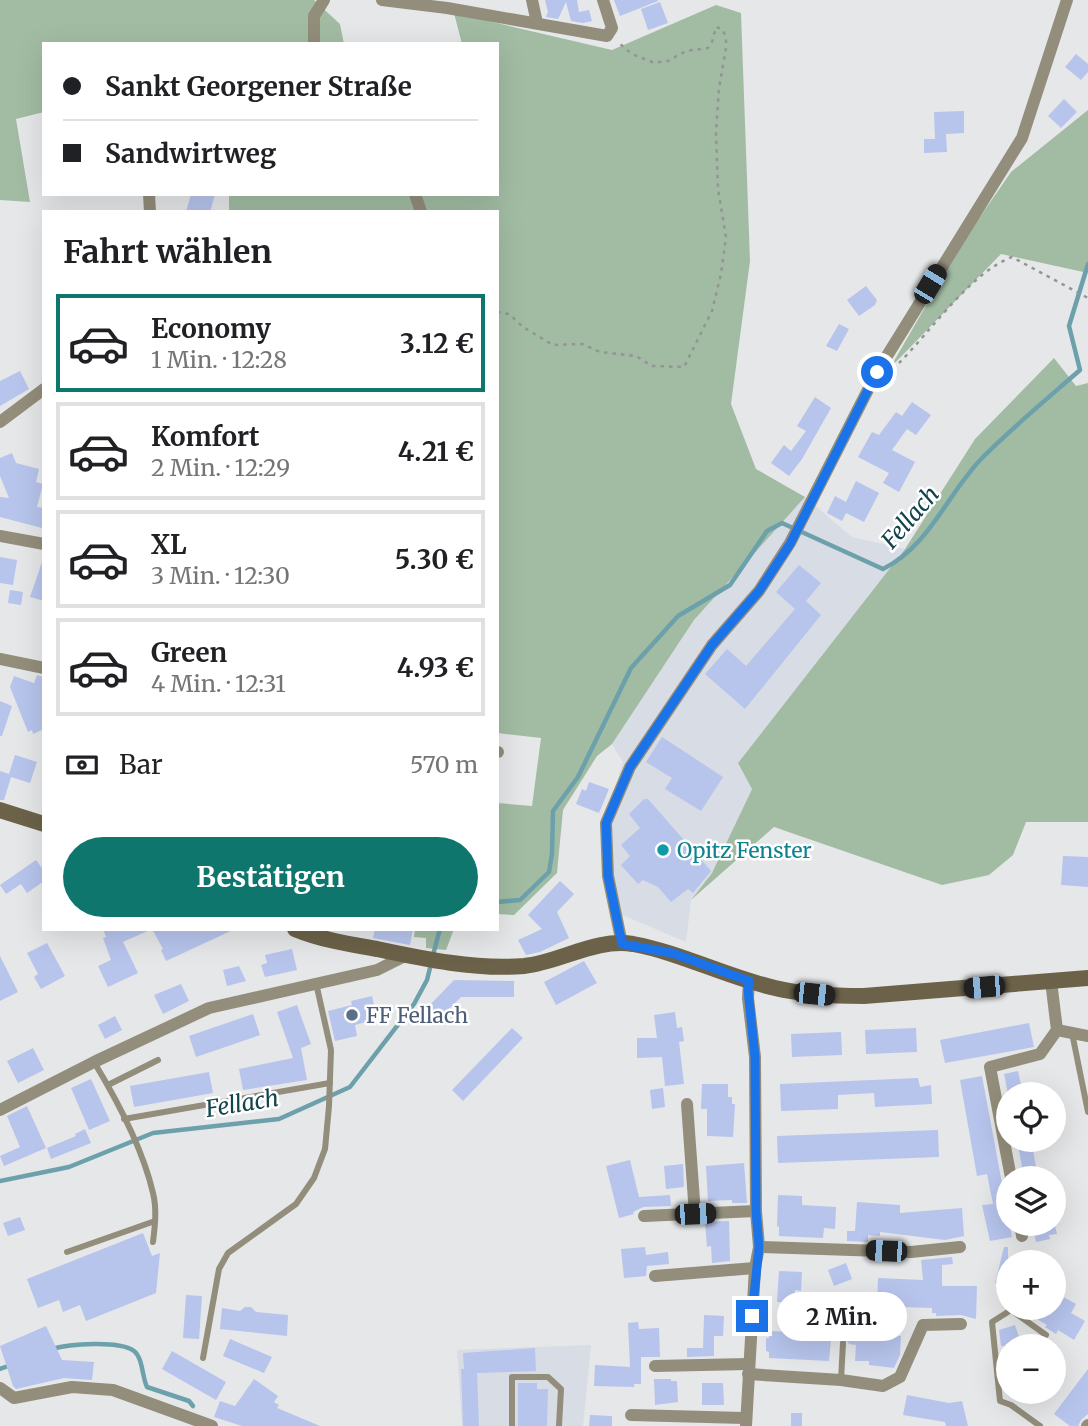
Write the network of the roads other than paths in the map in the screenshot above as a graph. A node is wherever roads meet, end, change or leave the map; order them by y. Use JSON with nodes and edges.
{"nodes":[{"id":1,"x":324,"y":0,"type":"edge"},
{"id":2,"x":382,"y":0,"type":"edge"},
{"id":3,"x":531,"y":0,"type":"edge"},
{"id":4,"x":603,"y":0,"type":"edge"},
{"id":5,"x":1067,"y":0,"type":"edge"},
{"id":6,"x":537,"y":23,"type":"junction"},
{"id":7,"x":314,"y":42,"type":"edge"},
{"id":8,"x":42,"y":390,"type":"edge"},
{"id":9,"x":0,"y":422,"type":"edge"},
{"id":10,"x":0,"y":536,"type":"edge"},
{"id":11,"x":42,"y":544,"type":"edge"},
{"id":12,"x":0,"y":659,"type":"edge"},
{"id":13,"x":42,"y":668,"type":"edge"},
{"id":14,"x":0,"y":810,"type":"edge"},
{"id":15,"x":42,"y":823,"type":"edge"},
{"id":16,"x":301,"y":931,"type":"edge"},
{"id":17,"x":622,"y":944,"type":"junction"},
{"id":18,"x":412,"y":956,"type":"junction"},
{"id":19,"x":1088,"y":978,"type":"edge"},
{"id":20,"x":749,"y":981,"type":"junction"},
{"id":21,"x":1051,"y":981,"type":"junction"},
{"id":22,"x":316,"y":983,"type":"junction"},
{"id":23,"x":1057,"y":1030,"type":"junction"},
{"id":24,"x":1072,"y":1033,"type":"junction"},
{"id":25,"x":1088,"y":1036,"type":"edge"},
{"id":26,"x":158,"y":1060,"type":"dead end"},
{"id":27,"x":94,"y":1062,"type":"junction"},
{"id":28,"x":108,"y":1085,"type":"junction"},
{"id":29,"x":330,"y":1086,"type":"junction"},
{"id":30,"x":687,"y":1104,"type":"dead end"},
{"id":31,"x":0,"y":1110,"type":"edge"},
{"id":32,"x":1088,"y":1112,"type":"edge"},
{"id":33,"x":124,"y":1119,"type":"junction"},
{"id":34,"x":1009,"y":1166,"type":"edge"},
{"id":35,"x":756,"y":1211,"type":"junction"},
{"id":36,"x":695,"y":1214,"type":"junction"},
{"id":37,"x":643,"y":1216,"type":"dead end"},
{"id":38,"x":155,"y":1221,"type":"junction"},
{"id":39,"x":153,"y":1242,"type":"dead end"},
{"id":40,"x":759,"y":1247,"type":"junction"},
{"id":41,"x":960,"y":1247,"type":"dead end"},
{"id":42,"x":67,"y":1252,"type":"dead end"},
{"id":43,"x":755,"y":1269,"type":"junction"},
{"id":44,"x":655,"y":1276,"type":"dead end"},
{"id":45,"x":961,"y":1324,"type":"dead end"},
{"id":46,"x":1045,"y":1334,"type":"edge"},
{"id":47,"x":844,"y":1343,"type":"dead end"},
{"id":48,"x":203,"y":1358,"type":"dead end"},
{"id":49,"x":996,"y":1362,"type":"edge"},
{"id":50,"x":655,"y":1366,"type":"dead end"},
{"id":51,"x":748,"y":1369,"type":"junction"},
{"id":52,"x":841,"y":1380,"type":"junction"},
{"id":53,"x":0,"y":1388,"type":"edge"},
{"id":54,"x":1008,"y":1404,"type":"edge"},
{"id":55,"x":631,"y":1415,"type":"dead end"},
{"id":56,"x":745,"y":1422,"type":"edge"},
{"id":57,"x":212,"y":1426,"type":"edge"},
{"id":58,"x":512,"y":1426,"type":"edge"},
{"id":59,"x":559,"y":1426,"type":"edge"},
{"id":60,"x":1040,"y":1426,"type":"edge"}],
"edges":[{"from":1,"to":7,"type":"street"},
{"from":2,"to":6,"type":"street"},
{"from":3,"to":6,"type":"street"},
{"from":4,"to":6,"type":"street"},
{"from":5,"to":17,"type":"street"},
{"from":8,"to":9,"type":"street"},
{"from":10,"to":11,"type":"street"},
{"from":12,"to":13,"type":"street"},
{"from":14,"to":15,"type":"main road"},
{"from":16,"to":18,"type":"main road"},
{"from":17,"to":18,"type":"main road"},
{"from":17,"to":20,"type":"main road"},
{"from":18,"to":22,"type":"street"},
{"from":19,"to":21,"type":"main road"},
{"from":20,"to":21,"type":"main road"},
{"from":20,"to":35,"type":"street"},
{"from":21,"to":23,"type":"street"},
{"from":22,"to":27,"type":"street"},
{"from":22,"to":29,"type":"lane"},
{"from":23,"to":24,"type":"street"},
{"from":23,"to":34,"type":"street"},
{"from":24,"to":25,"type":"street"},
{"from":24,"to":32,"type":"lane"},
{"from":26,"to":28,"type":"lane"},
{"from":27,"to":28,"type":"lane"},
{"from":27,"to":31,"type":"street"},
{"from":28,"to":33,"type":"lane"},
{"from":29,"to":33,"type":"lane"},
{"from":29,"to":48,"type":"lane"},
{"from":30,"to":36,"type":"street"},
{"from":33,"to":38,"type":"lane"},
{"from":35,"to":36,"type":"street"},
{"from":35,"to":40,"type":"street"},
{"from":36,"to":37,"type":"street"},
{"from":38,"to":39,"type":"lane"},
{"from":38,"to":42,"type":"lane"},
{"from":40,"to":41,"type":"street"},
{"from":40,"to":43,"type":"street"},
{"from":43,"to":44,"type":"street"},
{"from":43,"to":51,"type":"street"},
{"from":45,"to":52,"type":"street"},
{"from":46,"to":49,"type":"lane"},
{"from":47,"to":52,"type":"lane"},
{"from":50,"to":51,"type":"street"},
{"from":51,"to":52,"type":"street"},
{"from":51,"to":56,"type":"street"},
{"from":53,"to":57,"type":"street"},
{"from":54,"to":60,"type":"lane"},
{"from":55,"to":56,"type":"street"},
{"from":58,"to":59,"type":"lane"}]}
